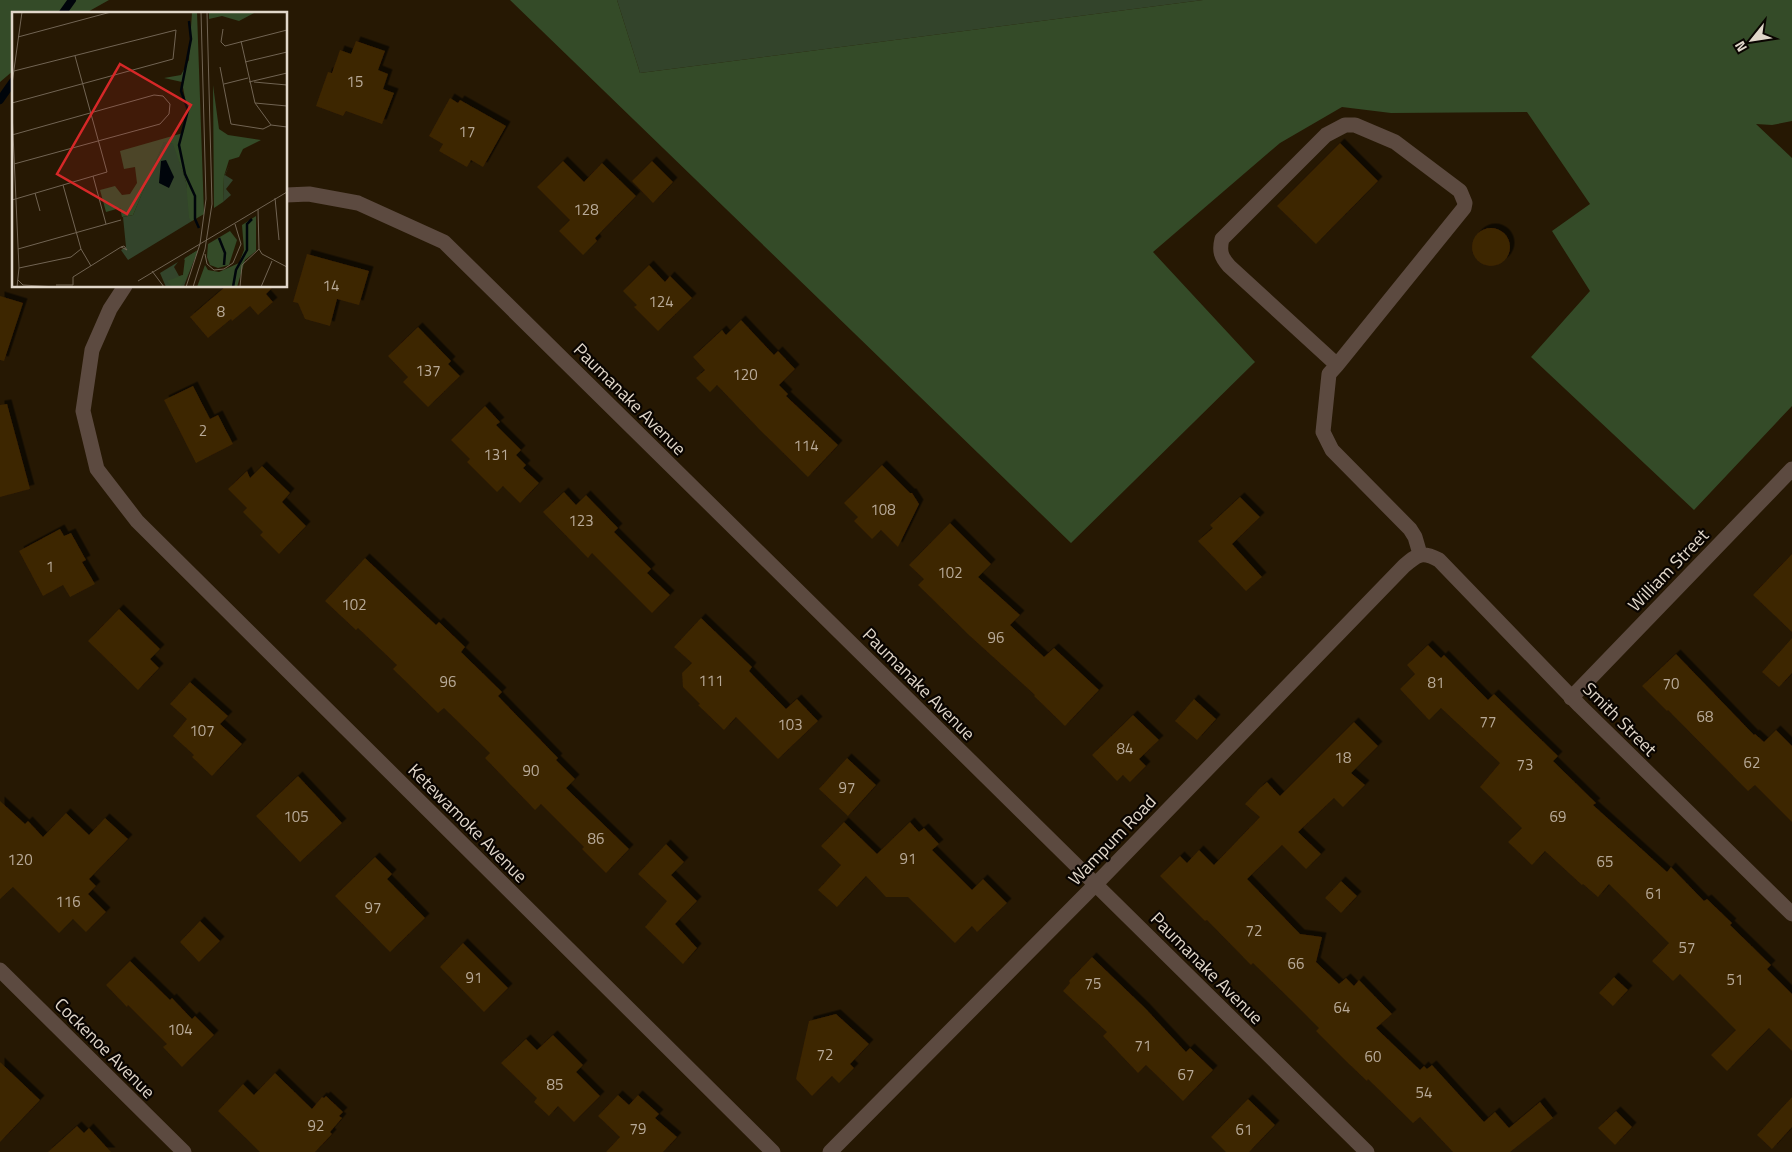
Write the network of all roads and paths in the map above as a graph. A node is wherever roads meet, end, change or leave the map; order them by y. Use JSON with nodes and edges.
{"nodes":[{"id":1,"x":288,"y":195,"type":"edge"},
{"id":2,"x":123,"y":288,"type":"edge"},
{"id":3,"x":1337,"y":365,"type":"junction"},
{"id":4,"x":1792,"y":469,"type":"edge"},
{"id":5,"x":1420,"y":554,"type":"junction"},
{"id":6,"x":1571,"y":698,"type":"junction"},
{"id":7,"x":1095,"y":885,"type":"junction"},
{"id":8,"x":1792,"y":914,"type":"edge"},
{"id":9,"x":0,"y":970,"type":"edge"},
{"id":10,"x":184,"y":1152,"type":"edge"},
{"id":11,"x":773,"y":1152,"type":"edge"},
{"id":12,"x":830,"y":1152,"type":"edge"},
{"id":13,"x":1367,"y":1152,"type":"edge"}],
"edges":[{"from":1,"to":7,"type":"street","name":"Paumanake Avenue"},
{"from":2,"to":11,"type":"street","name":"Ketewamoke Avenue"},
{"from":3,"to":3,"type":"street"},
{"from":3,"to":5,"type":"street"},
{"from":4,"to":6,"type":"street","name":"William Street"},
{"from":5,"to":6,"type":"street","name":"Smith Street"},
{"from":5,"to":7,"type":"street","name":"Wampum Road"},
{"from":6,"to":8,"type":"street","name":"Smith Street"},
{"from":7,"to":12,"type":"street","name":"Wampum Road"},
{"from":7,"to":13,"type":"street","name":"Paumanake Avenue"},
{"from":9,"to":10,"type":"street","name":"Cockenoe Avenue"}]}
